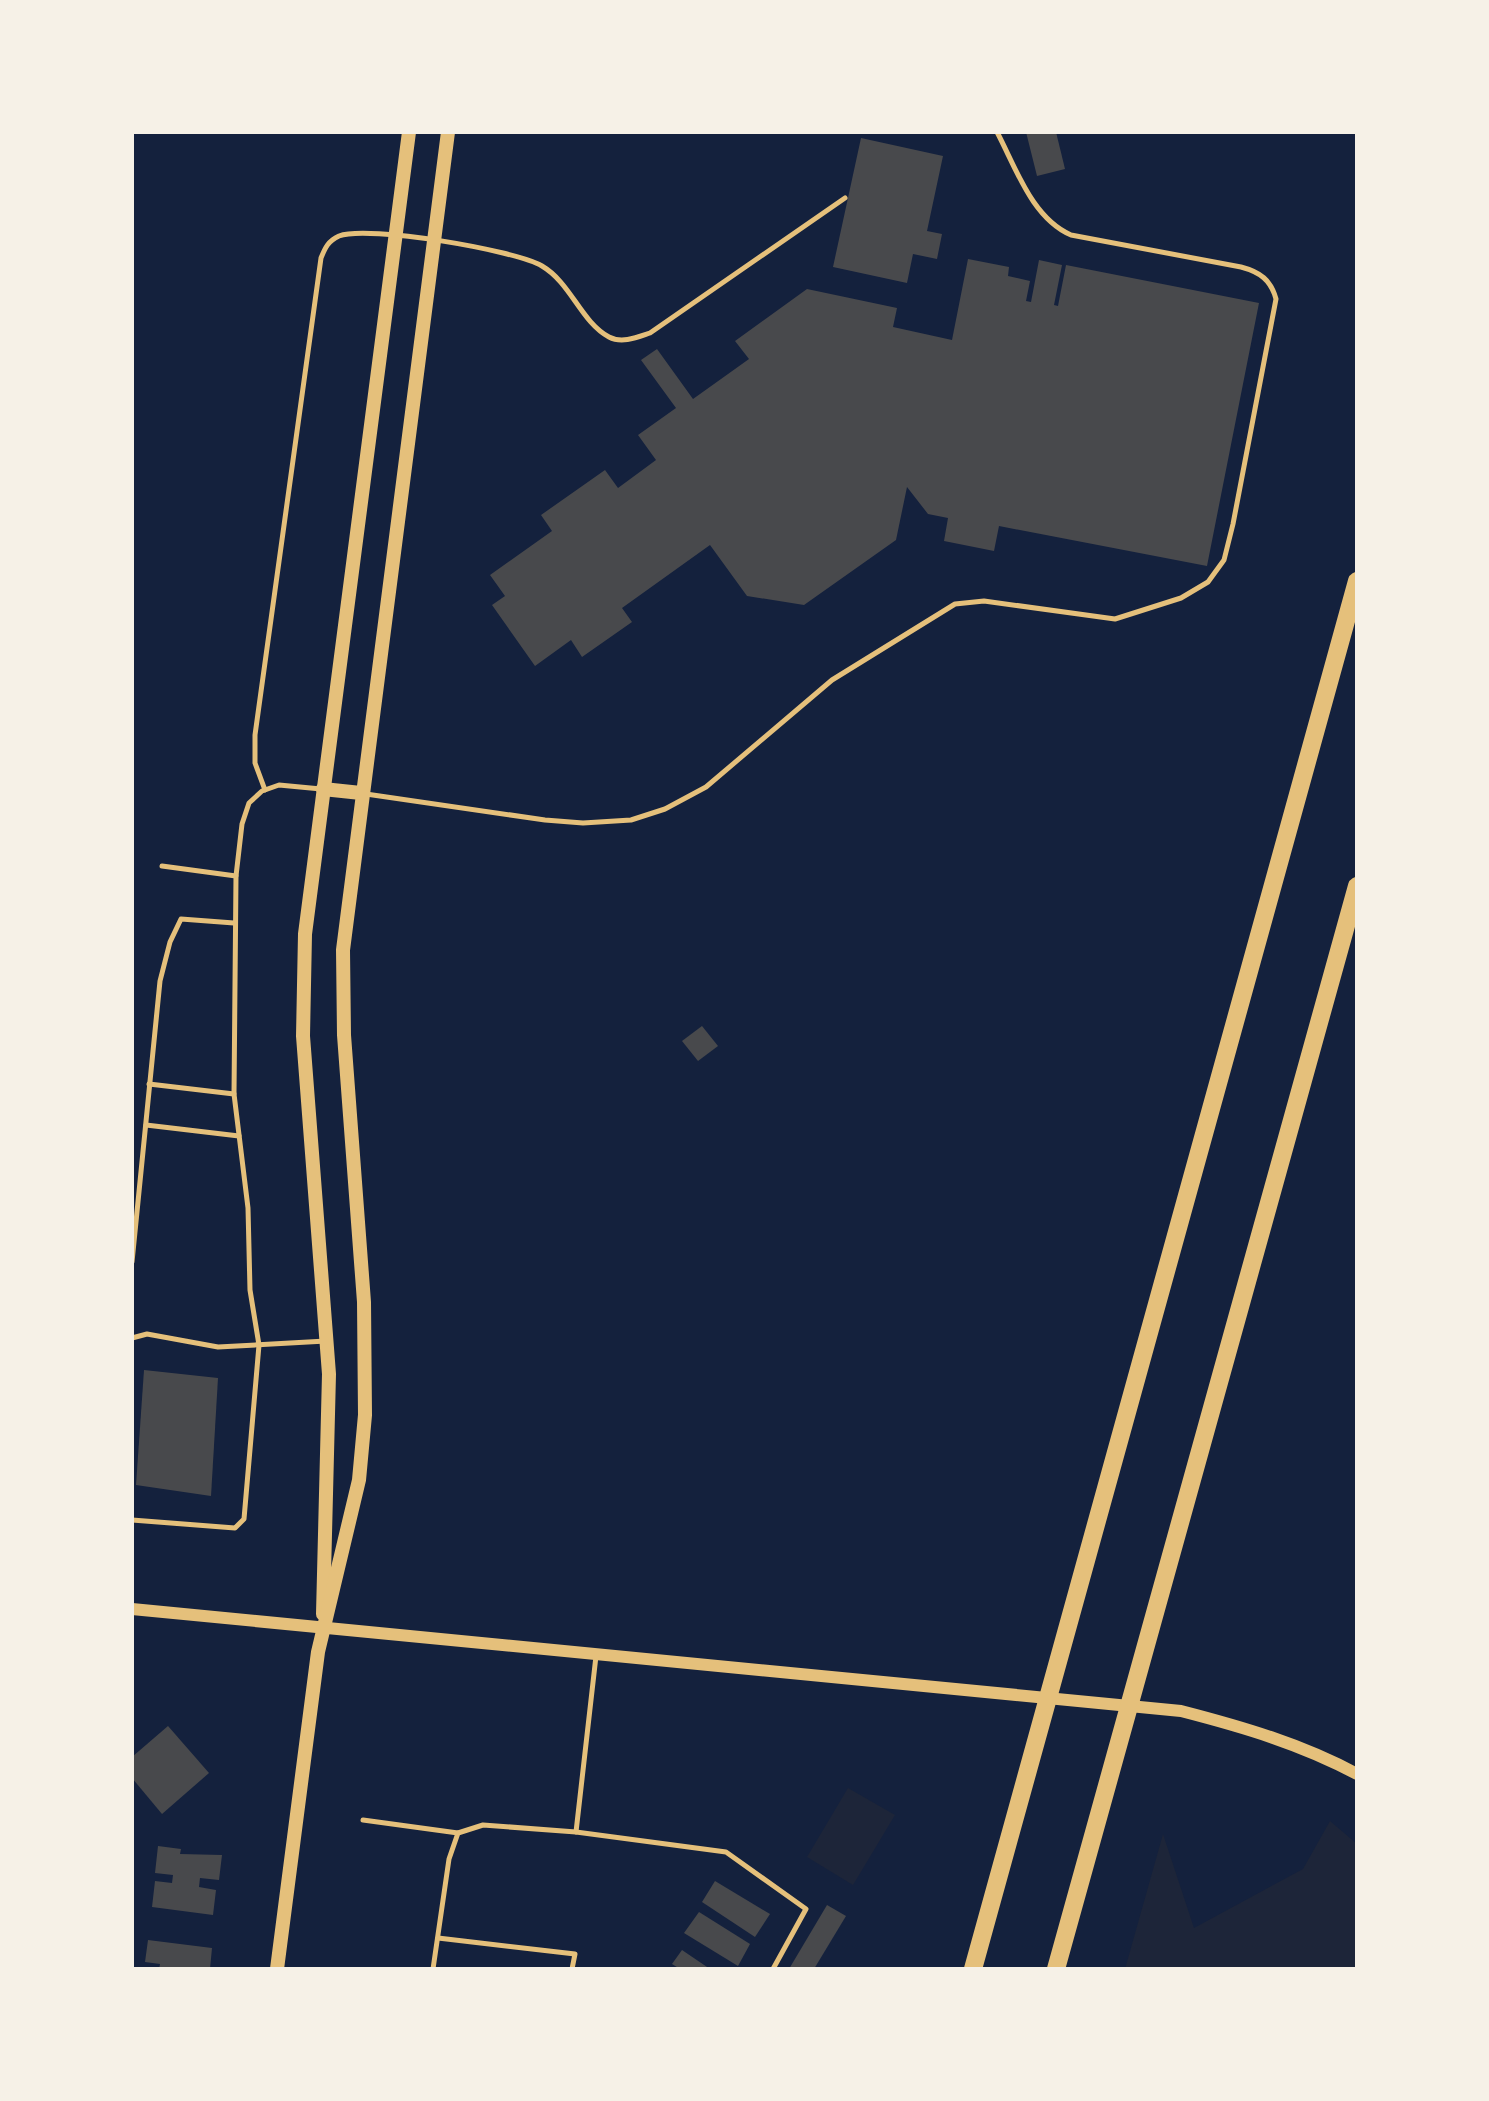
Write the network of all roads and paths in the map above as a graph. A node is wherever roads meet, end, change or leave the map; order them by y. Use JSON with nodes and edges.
{"nodes":[{"id":1,"x":409,"y":132,"type":"edge"},
{"id":2,"x":448,"y":132,"type":"edge"},
{"id":3,"x":997,"y":132,"type":"edge"},
{"id":4,"x":845,"y":198,"type":"dead end"},
{"id":5,"x":395,"y":236,"type":"junction"},
{"id":6,"x":434,"y":240,"type":"junction"},
{"id":7,"x":1357,"y":581,"type":"edge"},
{"id":8,"x":323,"y":789,"type":"junction"},
{"id":9,"x":265,"y":790,"type":"junction"},
{"id":10,"x":361,"y":793,"type":"junction"},
{"id":11,"x":162,"y":866,"type":"dead end"},
{"id":12,"x":236,"y":876,"type":"junction"},
{"id":13,"x":1357,"y":886,"type":"edge"},
{"id":14,"x":234,"y":923,"type":"junction"},
{"id":15,"x":149,"y":1084,"type":"junction"},
{"id":16,"x":234,"y":1094,"type":"junction"},
{"id":17,"x":146,"y":1125,"type":"junction"},
{"id":18,"x":239,"y":1136,"type":"junction"},
{"id":19,"x":132,"y":1262,"type":"edge"},
{"id":20,"x":132,"y":1338,"type":"edge"},
{"id":21,"x":327,"y":1341,"type":"junction"},
{"id":22,"x":259,"y":1345,"type":"junction"},
{"id":23,"x":132,"y":1520,"type":"edge"},
{"id":24,"x":132,"y":1609,"type":"edge"},
{"id":25,"x":324,"y":1627,"type":"junction"},
{"id":26,"x":596,"y":1656,"type":"junction"},
{"id":27,"x":1357,"y":1774,"type":"edge"},
{"id":28,"x":363,"y":1820,"type":"dead end"},
{"id":29,"x":576,"y":1832,"type":"junction"},
{"id":30,"x":458,"y":1833,"type":"junction"},
{"id":31,"x":438,"y":1938,"type":"junction"},
{"id":32,"x":277,"y":1969,"type":"edge"},
{"id":33,"x":433,"y":1969,"type":"edge"},
{"id":34,"x":572,"y":1969,"type":"edge"},
{"id":35,"x":773,"y":1969,"type":"edge"},
{"id":36,"x":973,"y":1969,"type":"edge"},
{"id":37,"x":1056,"y":1969,"type":"edge"}],
"edges":[{"from":1,"to":5,"type":"main road"},
{"from":2,"to":6,"type":"main road"},
{"from":3,"to":10,"type":"lane"},
{"from":4,"to":6,"type":"lane"},
{"from":5,"to":6,"type":"lane"},
{"from":5,"to":8,"type":"main road"},
{"from":5,"to":9,"type":"lane"},
{"from":6,"to":10,"type":"main road"},
{"from":7,"to":36,"type":"highway"},
{"from":8,"to":9,"type":"lane"},
{"from":8,"to":10,"type":"main road"},
{"from":8,"to":21,"type":"main road"},
{"from":9,"to":12,"type":"lane"},
{"from":10,"to":25,"type":"main road"},
{"from":11,"to":12,"type":"lane"},
{"from":12,"to":14,"type":"lane"},
{"from":13,"to":37,"type":"highway"},
{"from":14,"to":15,"type":"lane"},
{"from":14,"to":16,"type":"lane"},
{"from":15,"to":16,"type":"lane"},
{"from":15,"to":17,"type":"lane"},
{"from":16,"to":18,"type":"lane"},
{"from":17,"to":18,"type":"lane"},
{"from":17,"to":19,"type":"lane"},
{"from":18,"to":22,"type":"lane"},
{"from":20,"to":22,"type":"lane"},
{"from":21,"to":22,"type":"lane"},
{"from":21,"to":25,"type":"main road"},
{"from":22,"to":23,"type":"lane"},
{"from":24,"to":25,"type":"street"},
{"from":25,"to":26,"type":"street"},
{"from":25,"to":32,"type":"main road"},
{"from":26,"to":27,"type":"street"},
{"from":26,"to":29,"type":"lane"},
{"from":28,"to":30,"type":"lane"},
{"from":29,"to":30,"type":"lane"},
{"from":29,"to":35,"type":"lane"},
{"from":30,"to":31,"type":"lane"},
{"from":31,"to":33,"type":"lane"},
{"from":31,"to":34,"type":"lane"}]}
